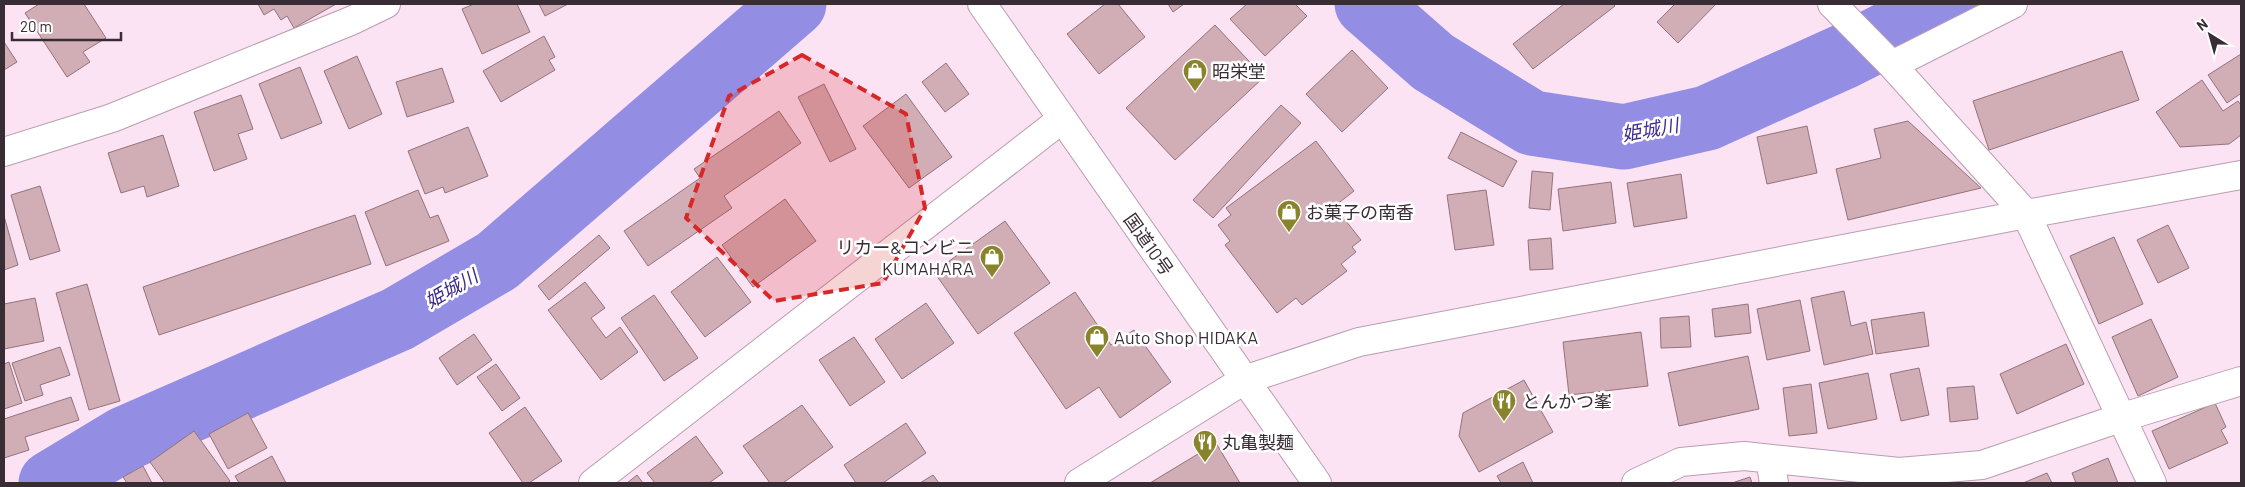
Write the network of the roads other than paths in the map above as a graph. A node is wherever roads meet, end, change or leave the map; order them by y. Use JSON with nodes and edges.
{"nodes":[{"id":1,"x":386,"y":4,"type":"edge"},
{"id":2,"x":982,"y":4,"type":"edge"},
{"id":3,"x":2013,"y":4,"type":"edge"},
{"id":4,"x":1838,"y":10,"type":"edge"},
{"id":5,"x":1889,"y":62,"type":"junction"},
{"id":6,"x":1062,"y":118,"type":"junction"},
{"id":7,"x":4,"y":152,"type":"edge"},
{"id":8,"x":2241,"y":175,"type":"edge"},
{"id":9,"x":2026,"y":214,"type":"junction"},
{"id":10,"x":1244,"y":380,"type":"junction"},
{"id":11,"x":2241,"y":380,"type":"edge"},
{"id":12,"x":2120,"y":418,"type":"junction"},
{"id":13,"x":1772,"y":471,"type":"edge"},
{"id":14,"x":593,"y":483,"type":"edge"},
{"id":15,"x":1079,"y":483,"type":"edge"},
{"id":16,"x":1316,"y":483,"type":"edge"},
{"id":17,"x":1636,"y":483,"type":"edge"},
{"id":18,"x":2152,"y":483,"type":"edge"}],
"edges":[{"from":1,"to":7,"type":"main road"},
{"from":2,"to":6,"type":"main road","name":"国道10号"},
{"from":3,"to":5,"type":"main road"},
{"from":4,"to":5,"type":"main road"},
{"from":5,"to":9,"type":"main road"},
{"from":6,"to":10,"type":"main road","name":"国道10号"},
{"from":6,"to":14,"type":"main road"},
{"from":8,"to":9,"type":"main road"},
{"from":9,"to":10,"type":"main road"},
{"from":9,"to":12,"type":"main road"},
{"from":10,"to":15,"type":"main road"},
{"from":10,"to":16,"type":"main road","name":"国道10号"},
{"from":11,"to":12,"type":"main road"},
{"from":12,"to":13,"type":"main road"},
{"from":12,"to":18,"type":"main road"},
{"from":13,"to":17,"type":"main road"}]}
